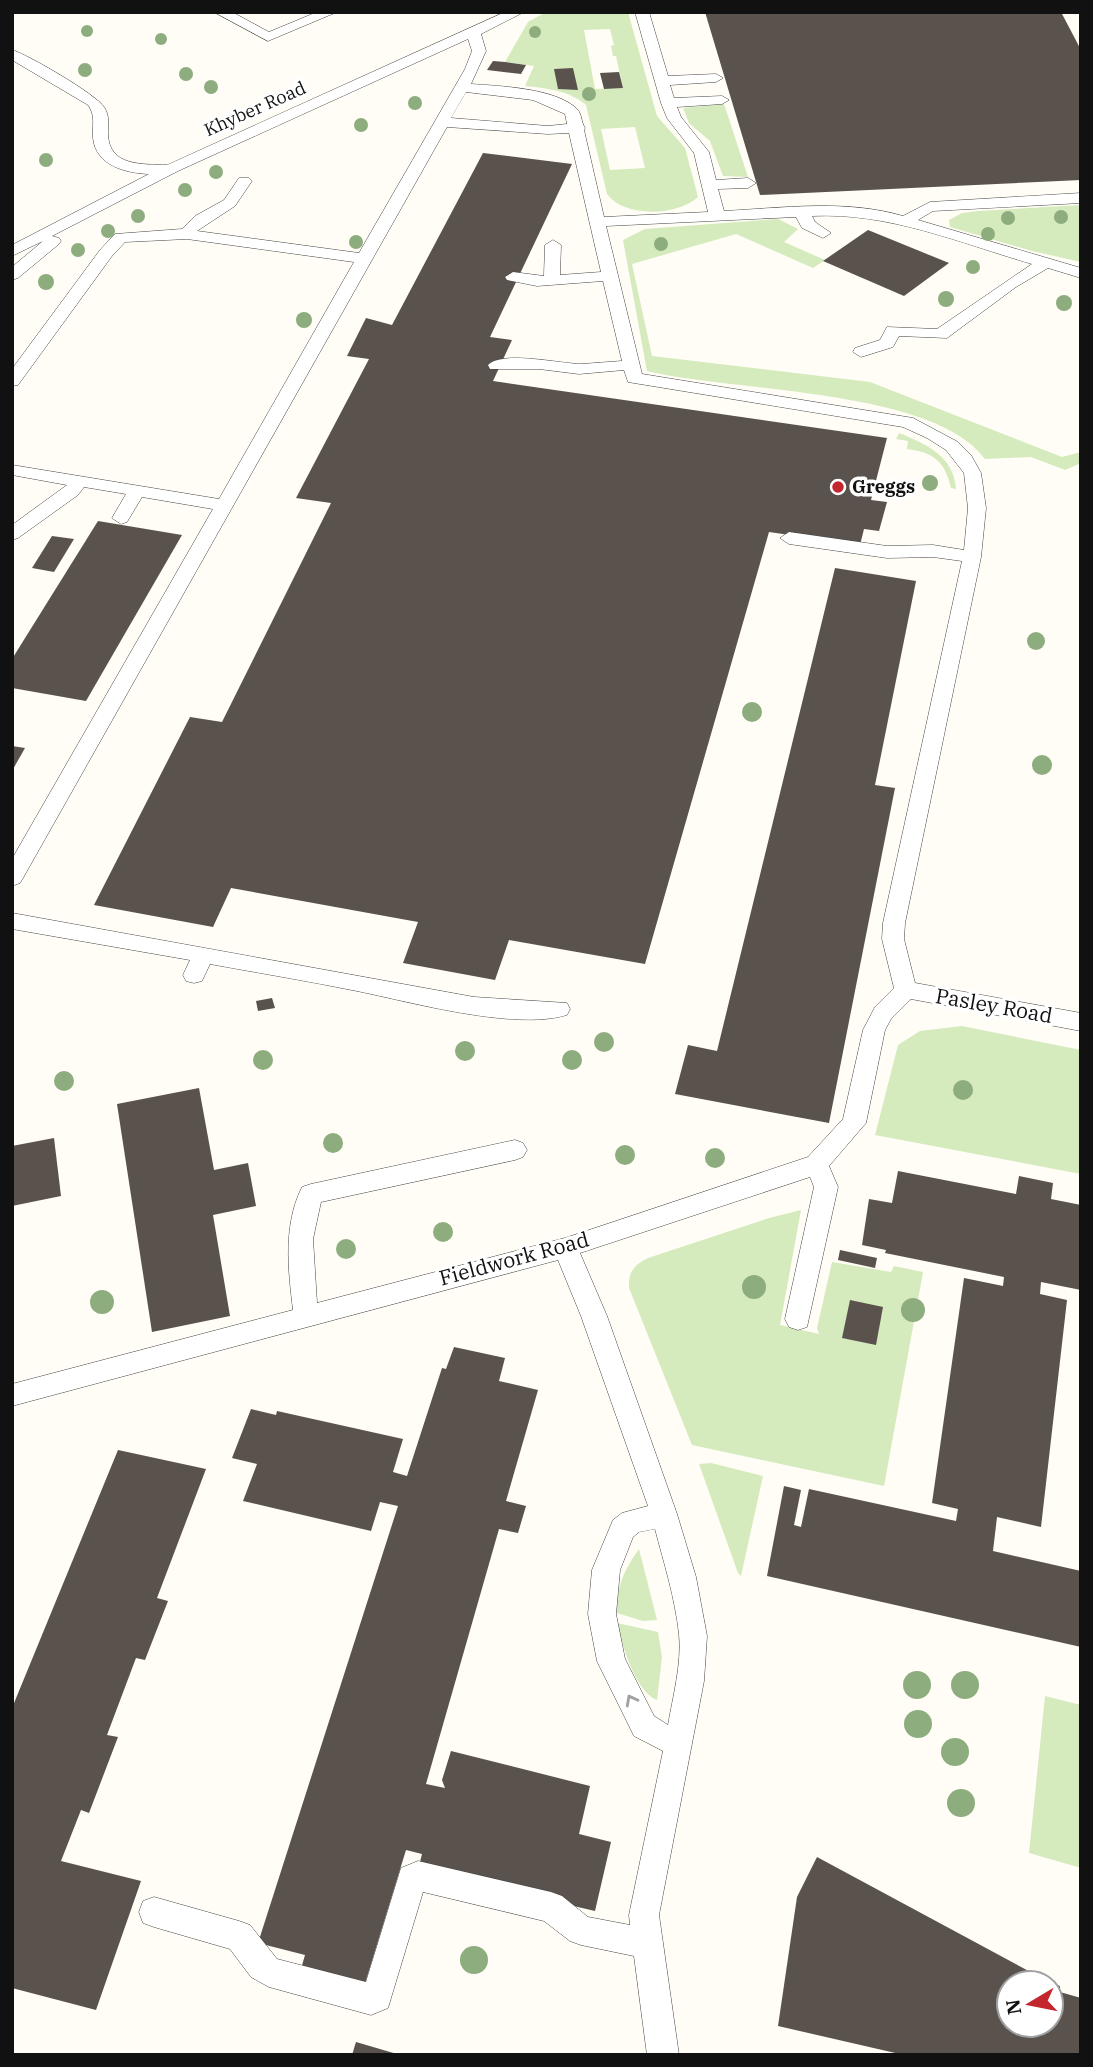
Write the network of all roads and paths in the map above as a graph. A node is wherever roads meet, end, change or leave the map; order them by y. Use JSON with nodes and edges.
{"nodes":[{"id":1,"x":221,"y":12,"type":"edge"},
{"id":2,"x":330,"y":12,"type":"edge"},
{"id":3,"x":517,"y":12,"type":"edge"},
{"id":4,"x":642,"y":12,"type":"edge"},
{"id":5,"x":497,"y":16,"type":"edge"},
{"id":6,"x":473,"y":32,"type":"junction"},
{"id":7,"x":12,"y":54,"type":"edge"},
{"id":8,"x":716,"y":78,"type":"dead end"},
{"id":9,"x":662,"y":81,"type":"junction"},
{"id":10,"x":461,"y":87,"type":"junction"},
{"id":11,"x":722,"y":100,"type":"dead end"},
{"id":12,"x":668,"y":103,"type":"junction"},
{"id":13,"x":442,"y":122,"type":"junction"},
{"id":14,"x":578,"y":128,"type":"junction"},
{"id":15,"x":173,"y":168,"type":"junction"},
{"id":16,"x":244,"y":181,"type":"dead end"},
{"id":17,"x":748,"y":183,"type":"dead end"},
{"id":18,"x":710,"y":185,"type":"junction"},
{"id":19,"x":1081,"y":198,"type":"edge"},
{"id":20,"x":88,"y":212,"type":"junction"},
{"id":21,"x":802,"y":212,"type":"junction"},
{"id":22,"x":717,"y":216,"type":"junction"},
{"id":23,"x":905,"y":221,"type":"junction"},
{"id":24,"x":599,"y":222,"type":"junction"},
{"id":25,"x":823,"y":233,"type":"dead end"},
{"id":26,"x":187,"y":234,"type":"junction"},
{"id":27,"x":553,"y":245,"type":"dead end"},
{"id":28,"x":12,"y":251,"type":"edge"},
{"id":29,"x":362,"y":258,"type":"junction"},
{"id":30,"x":1045,"y":263,"type":"junction"},
{"id":31,"x":1081,"y":273,"type":"edge"},
{"id":32,"x":12,"y":275,"type":"edge"},
{"id":33,"x":610,"y":276,"type":"junction"},
{"id":34,"x":513,"y":278,"type":"dead end"},
{"id":35,"x":552,"y":280,"type":"junction"},
{"id":36,"x":861,"y":352,"type":"dead end"},
{"id":37,"x":496,"y":365,"type":"dead end"},
{"id":38,"x":524,"y":365,"type":"junction"},
{"id":39,"x":629,"y":365,"type":"junction"},
{"id":40,"x":12,"y":381,"type":"edge"},
{"id":41,"x":515,"y":385,"type":"dead end"},
{"id":42,"x":12,"y":470,"type":"edge"},
{"id":43,"x":79,"y":481,"type":"junction"},
{"id":44,"x":137,"y":491,"type":"junction"},
{"id":45,"x":223,"y":505,"type":"junction"},
{"id":46,"x":121,"y":518,"type":"dead end"},
{"id":47,"x":12,"y":534,"type":"edge"},
{"id":48,"x":789,"y":538,"type":"dead end"},
{"id":49,"x":972,"y":557,"type":"junction"},
{"id":50,"x":12,"y":878,"type":"edge"},
{"id":51,"x":12,"y":921,"type":"edge"},
{"id":52,"x":906,"y":990,"type":"junction"},
{"id":53,"x":559,"y":1009,"type":"dead end"},
{"id":54,"x":1081,"y":1022,"type":"edge"},
{"id":55,"x":515,"y":1150,"type":"dead end"},
{"id":56,"x":816,"y":1164,"type":"junction"},
{"id":57,"x":565,"y":1248,"type":"junction"},
{"id":58,"x":306,"y":1316,"type":"junction"},
{"id":59,"x":798,"y":1320,"type":"dead end"},
{"id":60,"x":12,"y":1395,"type":"edge"},
{"id":61,"x":664,"y":1514,"type":"junction"},
{"id":62,"x":679,"y":1742,"type":"junction"},
{"id":63,"x":154,"y":1912,"type":"dead end"},
{"id":64,"x":647,"y":1942,"type":"junction"},
{"id":65,"x":663,"y":2055,"type":"edge"}],
"edges":[{"from":1,"to":2,"type":"lane"},
{"from":3,"to":5,"type":"lane","name":"Khyber Road"},
{"from":4,"to":9,"type":"lane"},
{"from":5,"to":6,"type":"lane","name":"Khyber Road"},
{"from":6,"to":10,"type":"lane"},
{"from":6,"to":15,"type":"lane","name":"Khyber Road"},
{"from":7,"to":15,"type":"lane"},
{"from":8,"to":9,"type":"lane"},
{"from":9,"to":12,"type":"lane"},
{"from":10,"to":13,"type":"lane"},
{"from":10,"to":14,"type":"lane"},
{"from":11,"to":12,"type":"lane"},
{"from":12,"to":18,"type":"lane"},
{"from":13,"to":14,"type":"lane"},
{"from":13,"to":29,"type":"lane"},
{"from":14,"to":24,"type":"lane"},
{"from":15,"to":20,"type":"lane","name":"Khyber Road"},
{"from":16,"to":26,"type":"lane"},
{"from":17,"to":18,"type":"lane"},
{"from":18,"to":22,"type":"lane"},
{"from":19,"to":23,"type":"lane"},
{"from":20,"to":28,"type":"lane","name":"Khyber Road"},
{"from":20,"to":32,"type":"lane"},
{"from":21,"to":22,"type":"lane"},
{"from":21,"to":23,"type":"lane"},
{"from":21,"to":25,"type":"lane"},
{"from":22,"to":24,"type":"lane"},
{"from":23,"to":30,"type":"lane"},
{"from":24,"to":33,"type":"lane"},
{"from":26,"to":29,"type":"lane"},
{"from":26,"to":40,"type":"lane"},
{"from":27,"to":35,"type":"lane"},
{"from":29,"to":45,"type":"lane"},
{"from":30,"to":31,"type":"lane"},
{"from":30,"to":36,"type":"lane"},
{"from":33,"to":35,"type":"lane"},
{"from":33,"to":39,"type":"lane"},
{"from":34,"to":35,"type":"lane"},
{"from":37,"to":38,"type":"lane"},
{"from":38,"to":39,"type":"lane"},
{"from":38,"to":41,"type":"lane"},
{"from":39,"to":49,"type":"lane"},
{"from":42,"to":43,"type":"lane"},
{"from":43,"to":44,"type":"lane"},
{"from":43,"to":47,"type":"lane"},
{"from":44,"to":45,"type":"lane"},
{"from":44,"to":46,"type":"lane"},
{"from":45,"to":50,"type":"lane"},
{"from":48,"to":49,"type":"lane"},
{"from":49,"to":52,"type":"lane"},
{"from":51,"to":53,"type":"lane"},
{"from":52,"to":54,"type":"lane","name":"Pasley Road"},
{"from":52,"to":56,"type":"lane","name":"Fieldwork Road"},
{"from":55,"to":58,"type":"lane"},
{"from":56,"to":57,"type":"lane","name":"Fieldwork Road"},
{"from":56,"to":59,"type":"lane"},
{"from":57,"to":58,"type":"lane","name":"Fieldwork Road"},
{"from":57,"to":61,"type":"lane"},
{"from":58,"to":60,"type":"lane","name":"Fieldwork Road"},
{"from":61,"to":62,"type":"lane"},
{"from":62,"to":61,"type":"lane","one_way":true},
{"from":62,"to":64,"type":"lane"},
{"from":63,"to":64,"type":"lane"},
{"from":64,"to":65,"type":"lane"}]}
